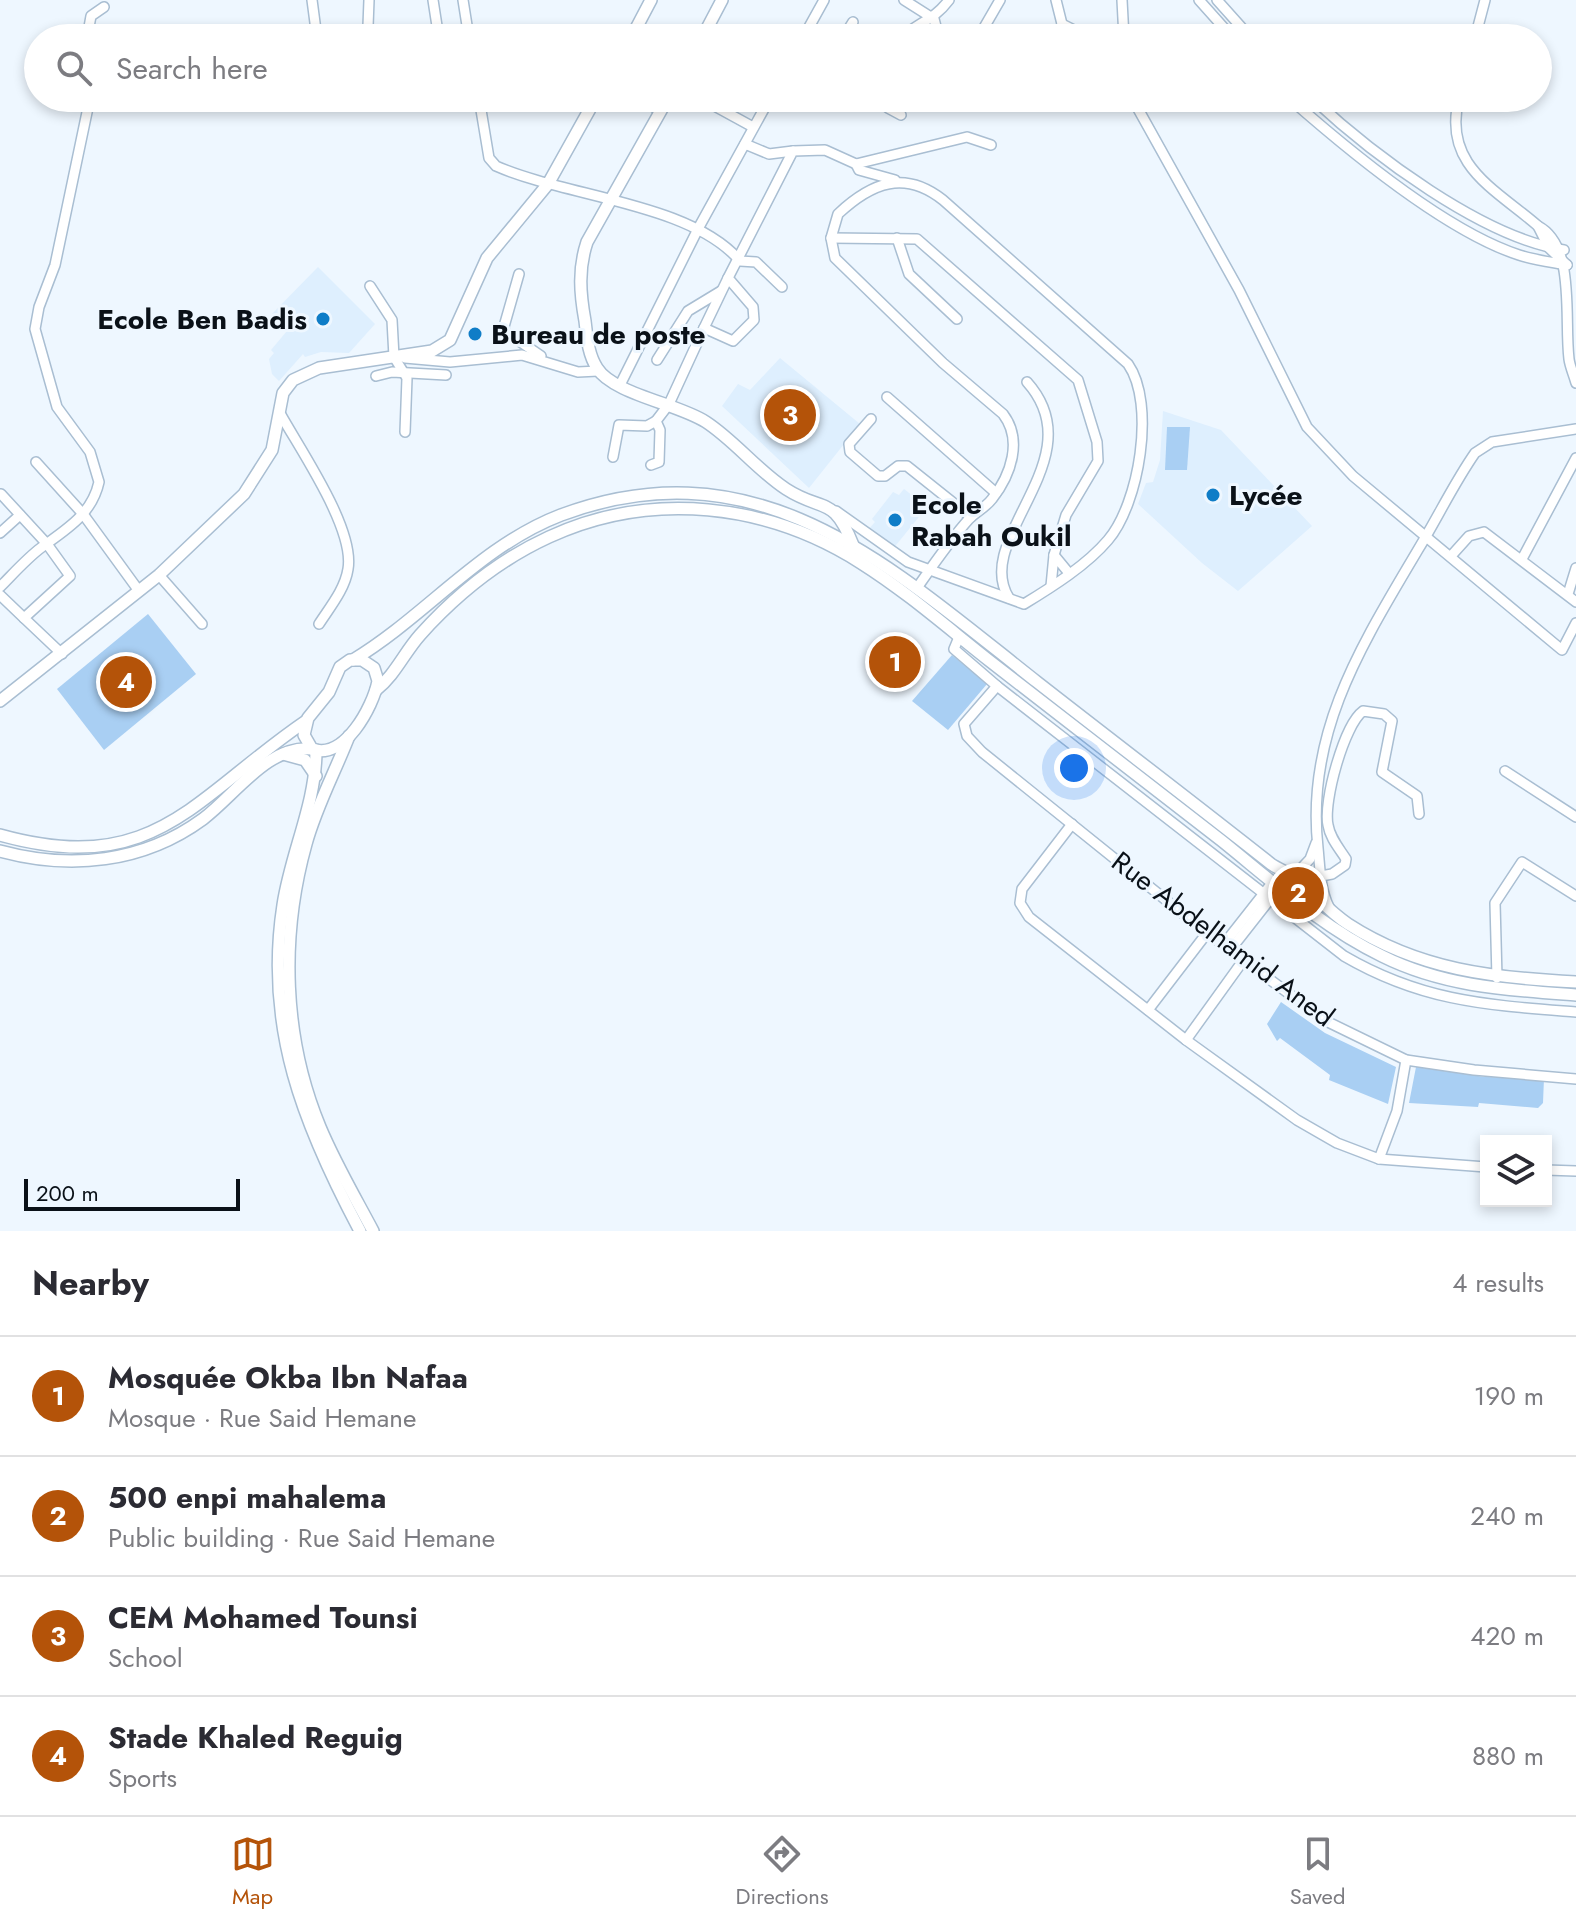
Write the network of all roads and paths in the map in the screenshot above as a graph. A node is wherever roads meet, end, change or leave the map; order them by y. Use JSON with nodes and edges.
{"nodes":[{"id":1,"x":312,"y":0,"type":"edge"},
{"id":2,"x":369,"y":0,"type":"edge"},
{"id":3,"x":433,"y":0,"type":"edge"},
{"id":4,"x":463,"y":0,"type":"edge"},
{"id":5,"x":651,"y":0,"type":"edge"},
{"id":6,"x":722,"y":0,"type":"edge"},
{"id":7,"x":824,"y":0,"type":"edge"},
{"id":8,"x":904,"y":0,"type":"edge"},
{"id":9,"x":949,"y":0,"type":"edge"},
{"id":10,"x":1000,"y":0,"type":"edge"},
{"id":11,"x":1056,"y":0,"type":"edge"},
{"id":12,"x":1122,"y":0,"type":"edge"},
{"id":13,"x":1199,"y":0,"type":"edge"},
{"id":14,"x":1217,"y":0,"type":"edge"},
{"id":15,"x":1485,"y":0,"type":"edge"},
{"id":16,"x":104,"y":7,"type":"dead end"},
{"id":17,"x":934,"y":19,"type":"junction"},
{"id":18,"x":90,"y":24,"type":"edge"},
{"id":19,"x":315,"y":24,"type":"edge"},
{"id":20,"x":368,"y":24,"type":"edge"},
{"id":21,"x":437,"y":24,"type":"edge"},
{"id":22,"x":467,"y":24,"type":"edge"},
{"id":23,"x":639,"y":24,"type":"edge"},
{"id":24,"x":709,"y":24,"type":"edge"},
{"id":25,"x":811,"y":24,"type":"edge"},
{"id":26,"x":917,"y":24,"type":"edge"},
{"id":27,"x":935,"y":24,"type":"edge"},
{"id":28,"x":986,"y":24,"type":"edge"},
{"id":29,"x":1062,"y":24,"type":"edge"},
{"id":30,"x":1123,"y":24,"type":"edge"},
{"id":31,"x":1220,"y":24,"type":"edge"},
{"id":32,"x":1238,"y":24,"type":"edge"},
{"id":33,"x":1479,"y":24,"type":"edge"},
{"id":34,"x":87,"y":112,"type":"edge"},
{"id":35,"x":481,"y":112,"type":"edge"},
{"id":36,"x":588,"y":112,"type":"edge"},
{"id":37,"x":660,"y":112,"type":"edge"},
{"id":38,"x":726,"y":112,"type":"edge"},
{"id":39,"x":762,"y":112,"type":"edge"},
{"id":40,"x":895,"y":112,"type":"edge"},
{"id":41,"x":1140,"y":112,"type":"edge"},
{"id":42,"x":1306,"y":112,"type":"edge"},
{"id":43,"x":1330,"y":112,"type":"edge"},
{"id":44,"x":1457,"y":112,"type":"edge"},
{"id":45,"x":901,"y":115,"type":"dead end"},
{"id":46,"x":753,"y":127,"type":"junction"},
{"id":47,"x":745,"y":144,"type":"junction"},
{"id":48,"x":991,"y":145,"type":"dead end"},
{"id":49,"x":793,"y":151,"type":"junction"},
{"id":50,"x":856,"y":164,"type":"junction"},
{"id":51,"x":896,"y":181,"type":"junction"},
{"id":52,"x":548,"y":184,"type":"junction"},
{"id":53,"x":609,"y":201,"type":"junction"},
{"id":54,"x":1538,"y":226,"type":"junction"},
{"id":55,"x":699,"y":227,"type":"junction"},
{"id":56,"x":831,"y":238,"type":"junction"},
{"id":57,"x":897,"y":238,"type":"junction"},
{"id":58,"x":1549,"y":248,"type":"junction"},
{"id":59,"x":1564,"y":250,"type":"junction"},
{"id":60,"x":740,"y":261,"type":"junction"},
{"id":61,"x":1567,"y":265,"type":"junction"},
{"id":62,"x":519,"y":274,"type":"dead end"},
{"id":63,"x":728,"y":278,"type":"junction"},
{"id":64,"x":370,"y":286,"type":"dead end"},
{"id":65,"x":782,"y":287,"type":"dead end"},
{"id":66,"x":721,"y":291,"type":"junction"},
{"id":67,"x":957,"y":319,"type":"dead end"},
{"id":68,"x":704,"y":328,"type":"junction"},
{"id":69,"x":1572,"y":347,"type":"edge"},
{"id":70,"x":394,"y":357,"type":"junction"},
{"id":71,"x":657,"y":360,"type":"dead end"},
{"id":72,"x":550,"y":362,"type":"junction"},
{"id":73,"x":598,"y":371,"type":"junction"},
{"id":74,"x":404,"y":372,"type":"junction"},
{"id":75,"x":446,"y":375,"type":"dead end"},
{"id":76,"x":376,"y":376,"type":"dead end"},
{"id":77,"x":1027,"y":382,"type":"dead end"},
{"id":78,"x":1576,"y":383,"type":"edge"},
{"id":79,"x":620,"y":385,"type":"junction"},
{"id":80,"x":887,"y":397,"type":"dead end"},
{"id":81,"x":669,"y":404,"type":"junction"},
{"id":82,"x":281,"y":415,"type":"junction"},
{"id":83,"x":871,"y":419,"type":"dead end"},
{"id":84,"x":656,"y":421,"type":"junction"},
{"id":85,"x":1576,"y":429,"type":"edge"},
{"id":86,"x":405,"y":432,"type":"dead end"},
{"id":87,"x":613,"y":457,"type":"dead end"},
{"id":88,"x":1576,"y":458,"type":"edge"},
{"id":89,"x":36,"y":462,"type":"dead end"},
{"id":90,"x":651,"y":465,"type":"dead end"},
{"id":91,"x":996,"y":493,"type":"junction"},
{"id":92,"x":1,"y":494,"type":"edge"},
{"id":93,"x":833,"y":509,"type":"junction"},
{"id":94,"x":83,"y":514,"type":"junction"},
{"id":95,"x":20,"y":515,"type":"junction"},
{"id":96,"x":971,"y":517,"type":"junction"},
{"id":97,"x":828,"y":529,"type":"junction"},
{"id":98,"x":0,"y":533,"type":"edge"},
{"id":99,"x":1427,"y":536,"type":"junction"},
{"id":100,"x":47,"y":544,"type":"junction"},
{"id":101,"x":853,"y":544,"type":"junction"},
{"id":102,"x":1054,"y":555,"type":"junction"},
{"id":103,"x":1451,"y":556,"type":"junction"},
{"id":104,"x":1522,"y":559,"type":"junction"},
{"id":105,"x":859,"y":561,"type":"junction"},
{"id":106,"x":1576,"y":568,"type":"edge"},
{"id":107,"x":930,"y":569,"type":"junction"},
{"id":108,"x":1068,"y":572,"type":"junction"},
{"id":109,"x":159,"y":575,"type":"junction"},
{"id":110,"x":1051,"y":586,"type":"junction"},
{"id":111,"x":0,"y":587,"type":"edge"},
{"id":112,"x":917,"y":588,"type":"junction"},
{"id":113,"x":139,"y":591,"type":"junction"},
{"id":114,"x":1568,"y":594,"type":"junction"},
{"id":115,"x":0,"y":595,"type":"edge"},
{"id":116,"x":1009,"y":598,"type":"junction"},
{"id":117,"x":1576,"y":602,"type":"edge"},
{"id":118,"x":24,"y":618,"type":"junction"},
{"id":119,"x":1576,"y":623,"type":"edge"},
{"id":120,"x":202,"y":624,"type":"dead end"},
{"id":121,"x":319,"y":624,"type":"dead end"},
{"id":122,"x":401,"y":629,"type":"junction"},
{"id":123,"x":959,"y":637,"type":"junction"},
{"id":124,"x":62,"y":654,"type":"junction"},
{"id":125,"x":353,"y":660,"type":"junction"},
{"id":126,"x":396,"y":670,"type":"junction"},
{"id":127,"x":997,"y":686,"type":"junction"},
{"id":128,"x":376,"y":690,"type":"junction"},
{"id":129,"x":0,"y":701,"type":"edge"},
{"id":130,"x":306,"y":721,"type":"junction"},
{"id":131,"x":349,"y":736,"type":"junction"},
{"id":132,"x":314,"y":750,"type":"junction"},
{"id":133,"x":275,"y":757,"type":"junction"},
{"id":134,"x":1505,"y":771,"type":"dead end"},
{"id":135,"x":316,"y":776,"type":"junction"},
{"id":136,"x":1419,"y":814,"type":"dead end"},
{"id":137,"x":1576,"y":817,"type":"edge"},
{"id":138,"x":308,"y":824,"type":"junction"},
{"id":139,"x":1072,"y":824,"type":"junction"},
{"id":140,"x":0,"y":835,"type":"edge"},
{"id":141,"x":1317,"y":840,"type":"junction"},
{"id":142,"x":0,"y":851,"type":"edge"},
{"id":143,"x":1279,"y":869,"type":"junction"},
{"id":144,"x":1294,"y":876,"type":"junction"},
{"id":145,"x":1321,"y":876,"type":"junction"},
{"id":146,"x":1273,"y":884,"type":"junction"},
{"id":147,"x":1309,"y":892,"type":"junction"},
{"id":148,"x":1576,"y":896,"type":"edge"},
{"id":149,"x":1266,"y":897,"type":"junction"},
{"id":150,"x":1297,"y":901,"type":"junction"},
{"id":151,"x":1333,"y":914,"type":"junction"},
{"id":152,"x":1207,"y":933,"type":"junction"},
{"id":153,"x":1227,"y":946,"type":"junction"},
{"id":154,"x":1245,"y":958,"type":"junction"},
{"id":155,"x":1576,"y":982,"type":"edge"},
{"id":156,"x":1496,"y":983,"type":"junction"},
{"id":157,"x":1576,"y":995,"type":"edge"},
{"id":158,"x":1148,"y":1010,"type":"junction"},
{"id":159,"x":1576,"y":1012,"type":"edge"},
{"id":160,"x":1186,"y":1040,"type":"junction"},
{"id":161,"x":1406,"y":1060,"type":"junction"},
{"id":162,"x":1576,"y":1079,"type":"edge"},
{"id":163,"x":1379,"y":1159,"type":"junction"},
{"id":164,"x":1480,"y":1167,"type":"edge"},
{"id":165,"x":1552,"y":1170,"type":"edge"},
{"id":166,"x":1576,"y":1171,"type":"edge"},
{"id":167,"x":360,"y":1231,"type":"edge"},
{"id":168,"x":373,"y":1231,"type":"edge"}],
"edges":[{"from":1,"to":19,"type":"street"},
{"from":2,"to":20,"type":"street"},
{"from":3,"to":21,"type":"street"},
{"from":4,"to":22,"type":"street"},
{"from":5,"to":23,"type":"main road"},
{"from":6,"to":24,"type":"main road"},
{"from":7,"to":25,"type":"street"},
{"from":8,"to":17,"type":"street"},
{"from":9,"to":17,"type":"street"},
{"from":10,"to":28,"type":"street"},
{"from":11,"to":29,"type":"street"},
{"from":12,"to":30,"type":"street"},
{"from":13,"to":31,"type":"street"},
{"from":14,"to":32,"type":"street"},
{"from":15,"to":33,"type":"street"},
{"from":16,"to":18,"type":"street"},
{"from":17,"to":26,"type":"street"},
{"from":17,"to":27,"type":"street"},
{"from":34,"to":94,"type":"street"},
{"from":35,"to":52,"type":"street"},
{"from":36,"to":52,"type":"main road"},
{"from":37,"to":53,"type":"main road"},
{"from":38,"to":46,"type":"street"},
{"from":39,"to":46,"type":"street"},
{"from":40,"to":45,"type":"street"},
{"from":41,"to":99,"type":"street"},
{"from":42,"to":61,"type":"street"},
{"from":43,"to":58,"type":"street"},
{"from":44,"to":54,"type":"street"},
{"from":46,"to":47,"type":"street"},
{"from":47,"to":49,"type":"street"},
{"from":47,"to":55,"type":"street"},
{"from":48,"to":50,"type":"street"},
{"from":49,"to":50,"type":"street"},
{"from":49,"to":60,"type":"street"},
{"from":50,"to":51,"type":"street"},
{"from":51,"to":56,"type":"street"},
{"from":51,"to":108,"type":"street"},
{"from":52,"to":53,"type":"street"},
{"from":52,"to":70,"type":"main road"},
{"from":53,"to":55,"type":"street"},
{"from":53,"to":73,"type":"main road"},
{"from":54,"to":58,"type":"street"},
{"from":54,"to":59,"type":"street"},
{"from":55,"to":60,"type":"street"},
{"from":55,"to":79,"type":"street"},
{"from":56,"to":57,"type":"street"},
{"from":56,"to":91,"type":"street"},
{"from":57,"to":67,"type":"street"},
{"from":57,"to":102,"type":"street"},
{"from":58,"to":59,"type":"street"},
{"from":58,"to":61,"type":"street"},
{"from":59,"to":61,"type":"street"},
{"from":60,"to":63,"type":"street"},
{"from":60,"to":65,"type":"street"},
{"from":61,"to":69,"type":"street"},
{"from":62,"to":72,"type":"street"},
{"from":63,"to":66,"type":"street"},
{"from":63,"to":68,"type":"street"},
{"from":64,"to":70,"type":"street"},
{"from":66,"to":68,"type":"street"},
{"from":66,"to":71,"type":"street"},
{"from":68,"to":81,"type":"street"},
{"from":69,"to":78,"type":"street"},
{"from":70,"to":72,"type":"street"},
{"from":70,"to":74,"type":"street"},
{"from":70,"to":82,"type":"main road"},
{"from":72,"to":73,"type":"street"},
{"from":73,"to":79,"type":"main road"},
{"from":74,"to":75,"type":"street"},
{"from":74,"to":76,"type":"street"},
{"from":74,"to":86,"type":"street"},
{"from":77,"to":116,"type":"street"},
{"from":79,"to":81,"type":"main road"},
{"from":80,"to":91,"type":"street"},
{"from":81,"to":84,"type":"street"},
{"from":81,"to":93,"type":"main road"},
{"from":82,"to":109,"type":"main road"},
{"from":82,"to":121,"type":"street"},
{"from":83,"to":96,"type":"street"},
{"from":84,"to":87,"type":"street"},
{"from":84,"to":90,"type":"street"},
{"from":85,"to":99,"type":"street"},
{"from":88,"to":104,"type":"street"},
{"from":89,"to":94,"type":"street"},
{"from":91,"to":96,"type":"street"},
{"from":92,"to":95,"type":"street"},
{"from":93,"to":97,"type":"main road"},
{"from":93,"to":101,"type":"main road"},
{"from":93,"to":107,"type":"street"},
{"from":94,"to":100,"type":"street"},
{"from":94,"to":113,"type":"street"},
{"from":95,"to":98,"type":"street"},
{"from":95,"to":100,"type":"street"},
{"from":96,"to":107,"type":"street"},
{"from":97,"to":101,"type":"main road"},
{"from":97,"to":122,"type":"main road"},
{"from":99,"to":103,"type":"street"},
{"from":99,"to":141,"type":"street"},
{"from":100,"to":111,"type":"street"},
{"from":100,"to":118,"type":"street"},
{"from":101,"to":105,"type":"main road"},
{"from":101,"to":112,"type":"main road"},
{"from":102,"to":108,"type":"street"},
{"from":102,"to":110,"type":"street"},
{"from":103,"to":104,"type":"street"},
{"from":103,"to":119,"type":"street"},
{"from":104,"to":114,"type":"street"},
{"from":105,"to":123,"type":"main road"},
{"from":105,"to":126,"type":"main road"},
{"from":106,"to":114,"type":"street"},
{"from":107,"to":112,"type":"street"},
{"from":107,"to":116,"type":"street"},
{"from":108,"to":110,"type":"street"},
{"from":109,"to":113,"type":"main road"},
{"from":109,"to":120,"type":"street"},
{"from":110,"to":116,"type":"street"},
{"from":112,"to":143,"type":"main road"},
{"from":113,"to":124,"type":"main road"},
{"from":114,"to":117,"type":"street"},
{"from":115,"to":118,"type":"street"},
{"from":118,"to":124,"type":"street"},
{"from":122,"to":125,"type":"main road"},
{"from":122,"to":126,"type":"main road"},
{"from":123,"to":127,"type":"street"},
{"from":123,"to":146,"type":"main road"},
{"from":124,"to":129,"type":"main road"},
{"from":125,"to":128,"type":"main road"},
{"from":125,"to":130,"type":"main road"},
{"from":126,"to":128,"type":"main road"},
{"from":127,"to":139,"type":"street","name":"Rue Abdelhamid Aned"},
{"from":127,"to":149,"type":"street"},
{"from":128,"to":131,"type":"main road"},
{"from":130,"to":132,"type":"main road"},
{"from":130,"to":140,"type":"main road"},
{"from":131,"to":132,"type":"main road"},
{"from":131,"to":138,"type":"main road"},
{"from":132,"to":133,"type":"main road"},
{"from":132,"to":135,"type":"main road"},
{"from":133,"to":135,"type":"main road"},
{"from":133,"to":142,"type":"main road"},
{"from":134,"to":137,"type":"street"},
{"from":135,"to":138,"type":"main road"},
{"from":136,"to":145,"type":"street"},
{"from":138,"to":167,"type":"main road"},
{"from":138,"to":168,"type":"main road"},
{"from":139,"to":152,"type":"street","name":"Rue Abdelhamid Aned"},
{"from":139,"to":158,"type":"street"},
{"from":141,"to":144,"type":"street"},
{"from":141,"to":145,"type":"street"},
{"from":143,"to":144,"type":"main road"},
{"from":143,"to":146,"type":"main road"},
{"from":144,"to":147,"type":"main road"},
{"from":145,"to":147,"type":"main road"},
{"from":145,"to":151,"type":"street"},
{"from":146,"to":149,"type":"street"},
{"from":146,"to":150,"type":"main road"},
{"from":147,"to":150,"type":"main road"},
{"from":147,"to":151,"type":"main road"},
{"from":148,"to":156,"type":"street"},
{"from":149,"to":153,"type":"street"},
{"from":149,"to":159,"type":"street"},
{"from":150,"to":156,"type":"main road"},
{"from":151,"to":156,"type":"main road"},
{"from":152,"to":153,"type":"street","name":"Rue Abdelhamid Aned"},
{"from":152,"to":158,"type":"street"},
{"from":153,"to":154,"type":"street","name":"Rue Abdelhamid Aned"},
{"from":154,"to":160,"type":"street"},
{"from":154,"to":161,"type":"street","name":"Rue Abdelhamid Aned"},
{"from":155,"to":156,"type":"main road"},
{"from":156,"to":157,"type":"main road"},
{"from":158,"to":160,"type":"street"},
{"from":160,"to":163,"type":"street"},
{"from":161,"to":162,"type":"street","name":"Rue Abdelhamid Aned"},
{"from":161,"to":163,"type":"street"},
{"from":163,"to":164,"type":"street"},
{"from":165,"to":166,"type":"street"}]}
